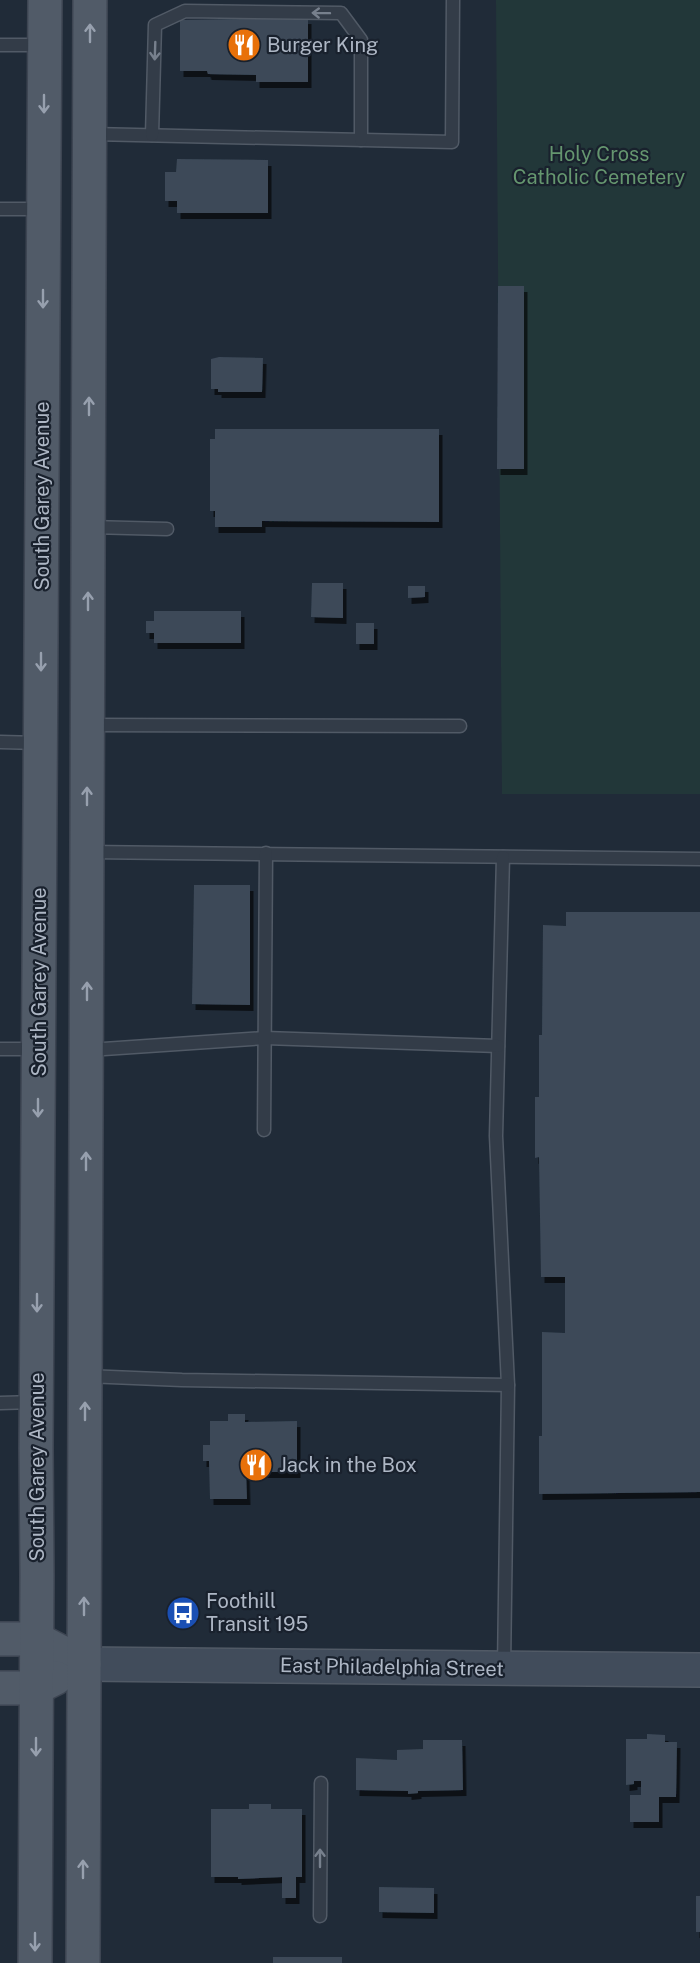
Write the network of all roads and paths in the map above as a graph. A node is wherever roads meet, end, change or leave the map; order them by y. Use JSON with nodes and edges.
{"nodes":[{"id":1,"x":45,"y":0,"type":"edge"},
{"id":2,"x":90,"y":0,"type":"edge"},
{"id":3,"x":453,"y":0,"type":"edge"},
{"id":4,"x":0,"y":45,"type":"edge"},
{"id":5,"x":45,"y":45,"type":"junction"},
{"id":6,"x":90,"y":134,"type":"junction"},
{"id":7,"x":152,"y":135,"type":"junction"},
{"id":8,"x":361,"y":140,"type":"junction"},
{"id":9,"x":0,"y":209,"type":"edge"},
{"id":10,"x":43,"y":209,"type":"junction"},
{"id":11,"x":88,"y":526,"type":"junction"},
{"id":12,"x":167,"y":529,"type":"dead end"},
{"id":13,"x":88,"y":725,"type":"junction"},
{"id":14,"x":460,"y":726,"type":"dead end"},
{"id":15,"x":0,"y":742,"type":"edge"},
{"id":16,"x":40,"y":743,"type":"junction"},
{"id":17,"x":87,"y":852,"type":"junction"},
{"id":18,"x":266,"y":853,"type":"junction"},
{"id":19,"x":503,"y":857,"type":"junction"},
{"id":20,"x":700,"y":859,"type":"edge"},
{"id":21,"x":265,"y":1038,"type":"junction"},
{"id":22,"x":498,"y":1046,"type":"junction"},
{"id":23,"x":0,"y":1049,"type":"edge"},
{"id":24,"x":39,"y":1049,"type":"junction"},
{"id":25,"x":86,"y":1050,"type":"junction"},
{"id":26,"x":264,"y":1130,"type":"dead end"},
{"id":27,"x":85,"y":1376,"type":"junction"},
{"id":28,"x":508,"y":1385,"type":"junction"},
{"id":29,"x":36,"y":1402,"type":"junction"},
{"id":30,"x":0,"y":1403,"type":"edge"},
{"id":31,"x":0,"y":1639,"type":"edge"},
{"id":32,"x":36,"y":1639,"type":"junction"},
{"id":33,"x":84,"y":1664,"type":"junction"},
{"id":34,"x":504,"y":1668,"type":"junction"},
{"id":35,"x":700,"y":1670,"type":"edge"},
{"id":36,"x":0,"y":1688,"type":"edge"},
{"id":37,"x":36,"y":1688,"type":"junction"},
{"id":38,"x":321,"y":1783,"type":"dead end"},
{"id":39,"x":320,"y":1916,"type":"dead end"},
{"id":40,"x":35,"y":1963,"type":"edge"},
{"id":41,"x":83,"y":1963,"type":"edge"}],
"edges":[{"from":1,"to":5,"type":"main road","name":"South Garey Avenue"},
{"from":6,"to":2,"type":"main road","one_way":true},
{"from":3,"to":8,"type":"lane"},
{"from":4,"to":5,"type":"lane"},
{"from":5,"to":10,"type":"main road","name":"South Garey Avenue","one_way":true},
{"from":6,"to":7,"type":"lane"},
{"from":11,"to":6,"type":"main road","one_way":true},
{"from":7,"to":8,"type":"lane"},
{"from":8,"to":7,"type":"lane","one_way":true},
{"from":9,"to":10,"type":"lane"},
{"from":10,"to":16,"type":"main road","name":"South Garey Avenue","one_way":true},
{"from":11,"to":12,"type":"lane"},
{"from":13,"to":11,"type":"main road","one_way":true},
{"from":13,"to":14,"type":"lane"},
{"from":17,"to":13,"type":"main road","one_way":true},
{"from":15,"to":16,"type":"lane"},
{"from":16,"to":24,"type":"main road","name":"South Garey Avenue"},
{"from":17,"to":18,"type":"lane"},
{"from":25,"to":17,"type":"main road","one_way":true},
{"from":18,"to":19,"type":"lane"},
{"from":18,"to":21,"type":"lane"},
{"from":19,"to":20,"type":"lane"},
{"from":19,"to":22,"type":"lane"},
{"from":21,"to":22,"type":"lane"},
{"from":21,"to":25,"type":"lane"},
{"from":21,"to":26,"type":"lane"},
{"from":22,"to":28,"type":"lane"},
{"from":23,"to":24,"type":"lane"},
{"from":24,"to":25,"type":"main road"},
{"from":24,"to":29,"type":"main road","name":"South Garey Avenue","one_way":true},
{"from":27,"to":25,"type":"main road","one_way":true},
{"from":27,"to":28,"type":"lane"},
{"from":33,"to":27,"type":"main road","one_way":true},
{"from":28,"to":34,"type":"lane"},
{"from":29,"to":30,"type":"lane"},
{"from":29,"to":32,"type":"main road","name":"South Garey Avenue"},
{"from":31,"to":32,"type":"main road"},
{"from":32,"to":33,"type":"main road"},
{"from":32,"to":37,"type":"main road","name":"South Garey Avenue"},
{"from":33,"to":34,"type":"street","name":"East Philadelphia Street"},
{"from":33,"to":37,"type":"main road"},
{"from":41,"to":33,"type":"main road","one_way":true},
{"from":34,"to":35,"type":"street","name":"East Philadelphia Street"},
{"from":36,"to":37,"type":"main road"},
{"from":37,"to":40,"type":"main road","name":"South Garey Avenue","one_way":true},
{"from":39,"to":38,"type":"lane","one_way":true}]}
